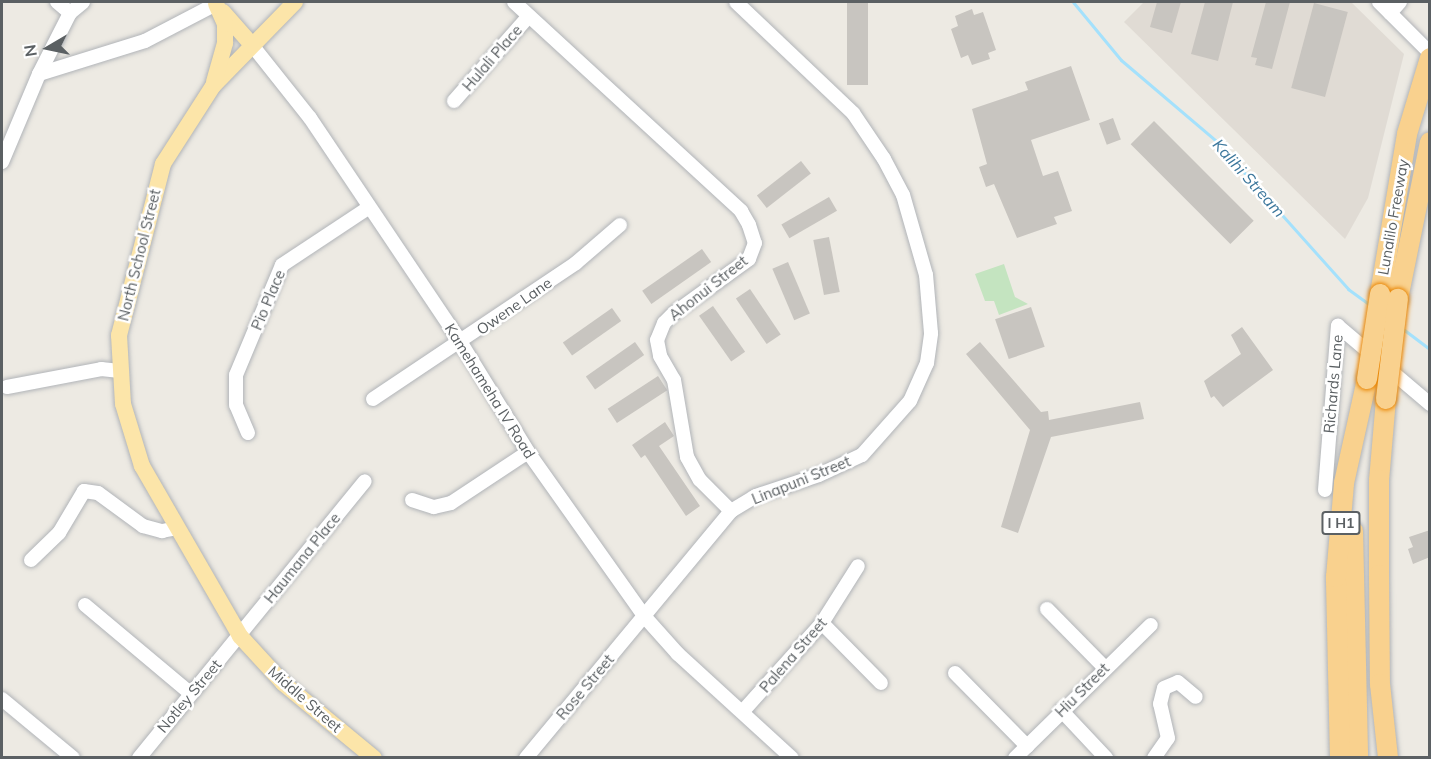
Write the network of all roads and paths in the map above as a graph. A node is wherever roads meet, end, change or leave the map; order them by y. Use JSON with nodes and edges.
{"nodes":[{"id":1,"x":57,"y":2,"type":"edge"},
{"id":2,"x":82,"y":2,"type":"edge"},
{"id":3,"x":295,"y":2,"type":"edge"},
{"id":4,"x":514,"y":2,"type":"edge"},
{"id":5,"x":736,"y":2,"type":"edge"},
{"id":6,"x":1378,"y":2,"type":"edge"},
{"id":7,"x":1400,"y":2,"type":"edge"},
{"id":8,"x":215,"y":3,"type":"edge"},
{"id":9,"x":70,"y":13,"type":"junction"},
{"id":10,"x":1390,"y":13,"type":"junction"},
{"id":11,"x":529,"y":16,"type":"junction"},
{"id":12,"x":252,"y":45,"type":"junction"},
{"id":13,"x":1430,"y":53,"type":"edge"},
{"id":14,"x":1430,"y":58,"type":"edge"},
{"id":15,"x":39,"y":74,"type":"junction"},
{"id":16,"x":213,"y":86,"type":"junction"},
{"id":17,"x":454,"y":100,"type":"dead end"},
{"id":18,"x":1430,"y":142,"type":"edge"},
{"id":19,"x":3,"y":154,"type":"edge"},
{"id":20,"x":368,"y":208,"type":"junction"},
{"id":21,"x":620,"y":225,"type":"dead end"},
{"id":22,"x":1389,"y":297,"type":"junction"},
{"id":23,"x":460,"y":343,"type":"junction"},
{"id":24,"x":120,"y":371,"type":"junction"},
{"id":25,"x":1367,"y":379,"type":"junction"},
{"id":26,"x":7,"y":387,"type":"dead end"},
{"id":27,"x":374,"y":399,"type":"dead end"},
{"id":28,"x":1430,"y":404,"type":"edge"},
{"id":29,"x":248,"y":433,"type":"dead end"},
{"id":30,"x":528,"y":452,"type":"junction"},
{"id":31,"x":365,"y":481,"type":"dead end"},
{"id":32,"x":1325,"y":490,"type":"dead end"},
{"id":33,"x":412,"y":500,"type":"dead end"},
{"id":34,"x":731,"y":511,"type":"junction"},
{"id":35,"x":177,"y":528,"type":"junction"},
{"id":36,"x":31,"y":560,"type":"dead end"},
{"id":37,"x":858,"y":566,"type":"dead end"},
{"id":38,"x":85,"y":605,"type":"dead end"},
{"id":39,"x":1047,"y":609,"type":"dead end"},
{"id":40,"x":644,"y":616,"type":"junction"},
{"id":41,"x":822,"y":623,"type":"junction"},
{"id":42,"x":1151,"y":625,"type":"dead end"},
{"id":43,"x":240,"y":636,"type":"junction"},
{"id":44,"x":1104,"y":668,"type":"junction"},
{"id":45,"x":1336,"y":669,"type":"junction"},
{"id":46,"x":955,"y":673,"type":"dead end"},
{"id":47,"x":881,"y":684,"type":"dead end"},
{"id":48,"x":1380,"y":684,"type":"junction"},
{"id":49,"x":191,"y":694,"type":"junction"},
{"id":50,"x":1196,"y":697,"type":"dead end"},
{"id":51,"x":2,"y":699,"type":"edge"},
{"id":52,"x":744,"y":710,"type":"junction"},
{"id":53,"x":1061,"y":710,"type":"junction"},
{"id":54,"x":1027,"y":746,"type":"junction"},
{"id":55,"x":73,"y":758,"type":"edge"},
{"id":56,"x":139,"y":758,"type":"edge"},
{"id":57,"x":374,"y":758,"type":"edge"},
{"id":58,"x":526,"y":758,"type":"edge"},
{"id":59,"x":792,"y":758,"type":"edge"},
{"id":60,"x":1015,"y":758,"type":"edge"},
{"id":61,"x":1106,"y":758,"type":"edge"},
{"id":62,"x":1154,"y":758,"type":"edge"},
{"id":63,"x":1331,"y":758,"type":"edge"},
{"id":64,"x":1340,"y":758,"type":"edge"},
{"id":65,"x":1358,"y":758,"type":"edge"},
{"id":66,"x":1381,"y":758,"type":"edge"},
{"id":67,"x":1388,"y":758,"type":"edge"}],
"edges":[{"from":1,"to":9,"type":"street"},
{"from":2,"to":9,"type":"street"},
{"from":3,"to":12,"type":"main road","name":"North School Street"},
{"from":4,"to":11,"type":"street","name":"Ahonui Street"},
{"from":5,"to":34,"type":"street","name":"Linapuni Street"},
{"from":6,"to":10,"type":"street"},
{"from":7,"to":10,"type":"street"},
{"from":8,"to":12,"type":"main road","name":"Kamehameha IV Road"},
{"from":8,"to":15,"type":"street"},
{"from":8,"to":16,"type":"main road"},
{"from":9,"to":15,"type":"street"},
{"from":10,"to":13,"type":"street"},
{"from":11,"to":17,"type":"street","name":"Hulali Place"},
{"from":11,"to":34,"type":"street","name":"Ahonui Street"},
{"from":12,"to":16,"type":"main road","name":"North School Street"},
{"from":12,"to":20,"type":"street","name":"Kamehameha IV Road"},
{"from":14,"to":22,"type":"highway","name":"Lunalilo Freeway","number":"I H1"},
{"from":15,"to":19,"type":"street"},
{"from":16,"to":24,"type":"main road","name":"North School Street"},
{"from":18,"to":22,"type":"highway","name":"Lunalilo Freeway","number":"I H1"},
{"from":20,"to":23,"type":"street","name":"Kamehameha IV Road"},
{"from":20,"to":29,"type":"street","name":"Pio Place"},
{"from":21,"to":23,"type":"street","name":"Owene Lane"},
{"from":22,"to":25,"type":"highway","name":"Lunalilo Freeway","number":"I H1","bridge":true},
{"from":22,"to":48,"type":"highway","number":"I H1","bridge":true},
{"from":23,"to":27,"type":"street","name":"Owene Lane"},
{"from":23,"to":30,"type":"street","name":"Kamehameha IV Road"},
{"from":24,"to":26,"type":"street"},
{"from":24,"to":35,"type":"main road","name":"North School Street"},
{"from":25,"to":45,"type":"highway","number":"I H1"},
{"from":25,"to":65,"type":"highway"},
{"from":28,"to":32,"type":"street","name":"Richards Lane"},
{"from":30,"to":33,"type":"street"},
{"from":30,"to":40,"type":"street","name":"Kamehameha IV Road"},
{"from":31,"to":43,"type":"street","name":"Haumana Place"},
{"from":34,"to":40,"type":"street","name":"Linapuni Street"},
{"from":35,"to":36,"type":"street"},
{"from":35,"to":43,"type":"main road","name":"North School Street"},
{"from":37,"to":41,"type":"street","name":"Palena Street"},
{"from":38,"to":49,"type":"street"},
{"from":39,"to":44,"type":"street"},
{"from":40,"to":52,"type":"street","name":"Kamehameha IV Road"},
{"from":40,"to":58,"type":"street","name":"Rose Street"},
{"from":41,"to":47,"type":"street"},
{"from":41,"to":52,"type":"street","name":"Palena Street"},
{"from":42,"to":44,"type":"street","name":"Hiu Street"},
{"from":43,"to":49,"type":"street","name":"Notley Street"},
{"from":43,"to":57,"type":"main road","name":"Middle Street"},
{"from":44,"to":53,"type":"street","name":"Hiu Street"},
{"from":45,"to":63,"type":"highway"},
{"from":45,"to":64,"type":"highway","number":"I H1"},
{"from":46,"to":54,"type":"street"},
{"from":48,"to":66,"type":"highway"},
{"from":48,"to":67,"type":"highway","number":"I H1"},
{"from":49,"to":56,"type":"street","name":"Notley Street"},
{"from":50,"to":62,"type":"street"},
{"from":51,"to":55,"type":"street"},
{"from":52,"to":59,"type":"street","name":"Kamehameha IV Road"},
{"from":53,"to":54,"type":"street","name":"Hiu Street"},
{"from":53,"to":61,"type":"street"},
{"from":54,"to":60,"type":"street","name":"Hiu Street"}]}
